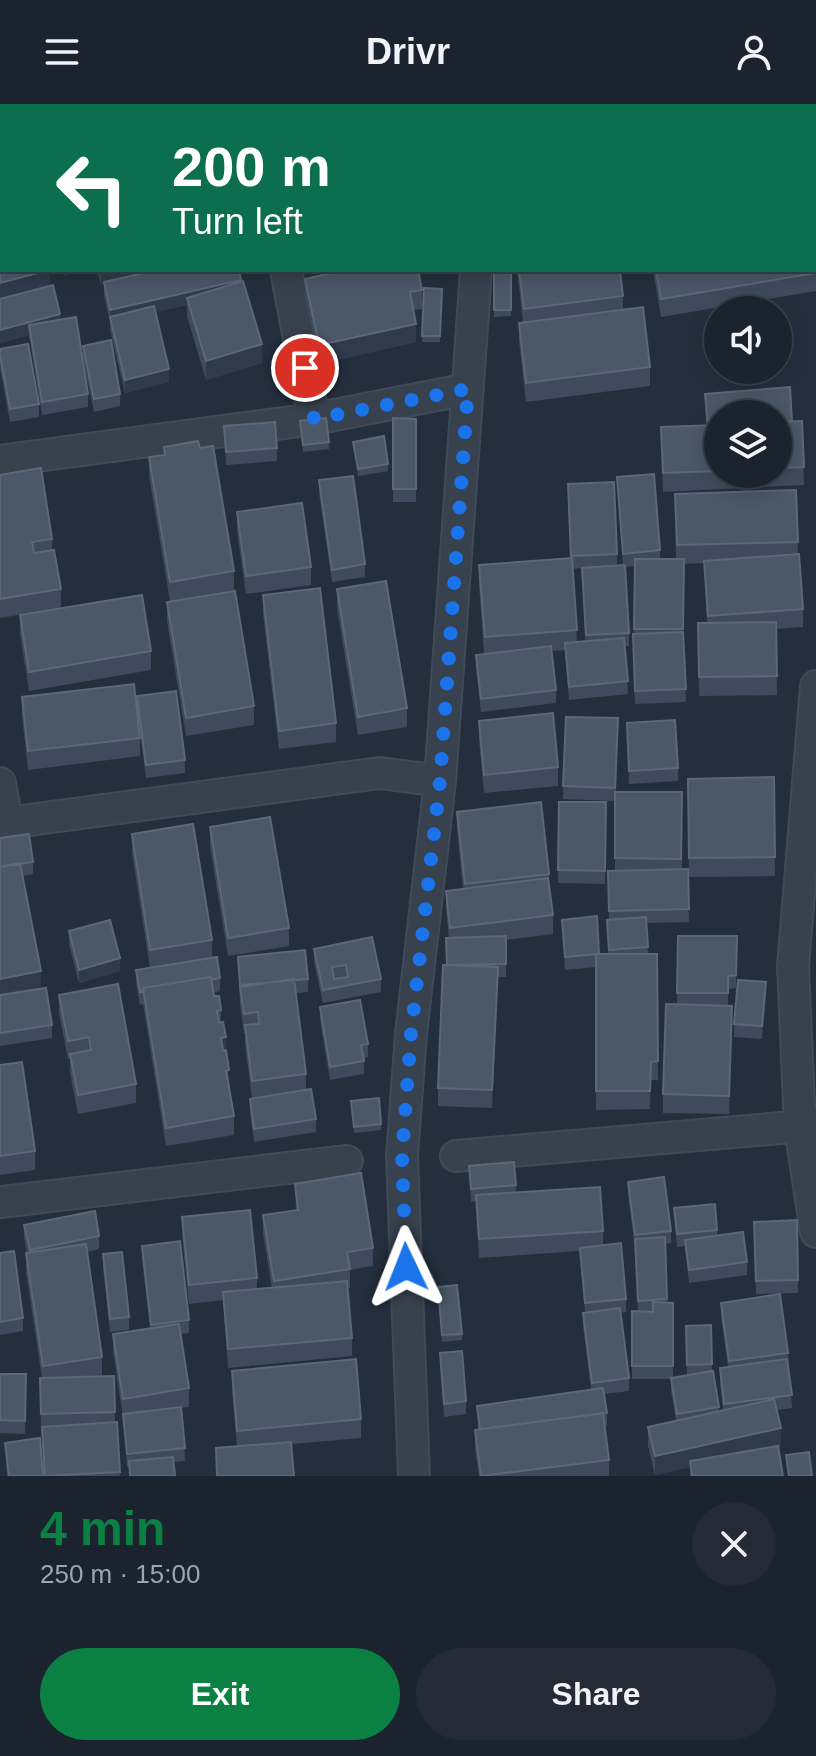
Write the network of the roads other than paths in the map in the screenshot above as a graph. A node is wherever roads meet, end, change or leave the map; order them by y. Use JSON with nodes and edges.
{"nodes":[{"id":1,"x":286,"y":272,"type":"edge"},
{"id":2,"x":476,"y":272,"type":"edge"},
{"id":3,"x":468,"y":389,"type":"junction"},
{"id":4,"x":314,"y":419,"type":"junction"},
{"id":5,"x":0,"y":461,"type":"edge"},
{"id":6,"x":816,"y":686,"type":"edge"},
{"id":7,"x":811,"y":777,"type":"edge"},
{"id":8,"x":440,"y":781,"type":"junction"},
{"id":9,"x":0,"y":783,"type":"edge"},
{"id":10,"x":3,"y":823,"type":"edge"},
{"id":11,"x":808,"y":1126,"type":"edge"},
{"id":12,"x":456,"y":1156,"type":"dead end"},
{"id":13,"x":347,"y":1161,"type":"dead end"},
{"id":14,"x":0,"y":1202,"type":"edge"},
{"id":15,"x":816,"y":1232,"type":"edge"},
{"id":16,"x":414,"y":1476,"type":"edge"}],
"edges":[{"from":1,"to":4,"type":"street"},
{"from":2,"to":3,"type":"street"},
{"from":3,"to":4,"type":"street"},
{"from":3,"to":8,"type":"street"},
{"from":4,"to":5,"type":"street"},
{"from":6,"to":7,"type":"street"},
{"from":7,"to":11,"type":"street"},
{"from":8,"to":10,"type":"street"},
{"from":8,"to":16,"type":"street"},
{"from":9,"to":10,"type":"street"},
{"from":11,"to":12,"type":"street"},
{"from":11,"to":15,"type":"street"},
{"from":13,"to":14,"type":"street"}]}
